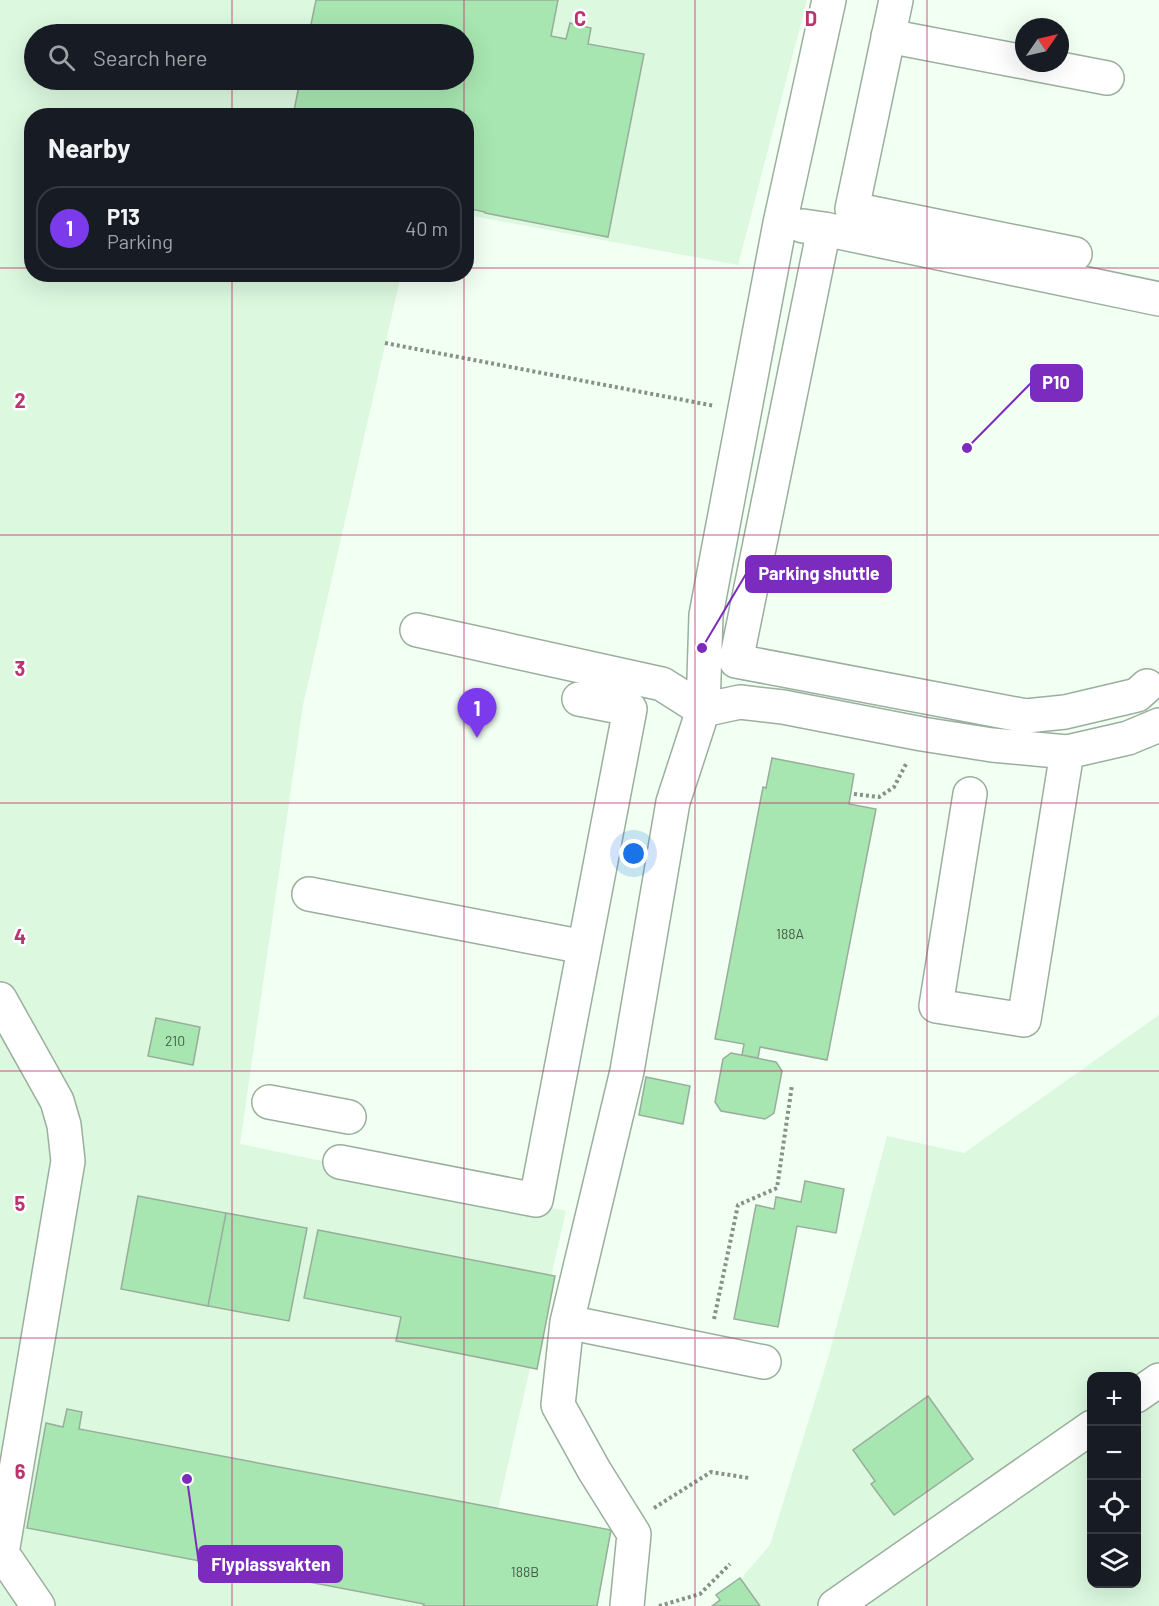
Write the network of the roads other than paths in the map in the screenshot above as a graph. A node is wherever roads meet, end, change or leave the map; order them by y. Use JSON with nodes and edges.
{"nodes":[{"id":1,"x":829,"y":0,"type":"edge"},
{"id":2,"x":896,"y":0,"type":"edge"},
{"id":3,"x":888,"y":36,"type":"junction"},
{"id":4,"x":1015,"y":60,"type":"edge"},
{"id":5,"x":1069,"y":71,"type":"edge"},
{"id":6,"x":1107,"y":78,"type":"dead end"},
{"id":7,"x":780,"y":223,"type":"junction"},
{"id":8,"x":824,"y":230,"type":"junction"},
{"id":9,"x":1075,"y":254,"type":"dead end"},
{"id":10,"x":1159,"y":299,"type":"edge"},
{"id":11,"x":417,"y":630,"type":"dead end"},
{"id":12,"x":1147,"y":686,"type":"dead end"},
{"id":13,"x":579,"y":699,"type":"dead end"},
{"id":14,"x":703,"y":710,"type":"junction"},
{"id":15,"x":1159,"y":725,"type":"edge"},
{"id":16,"x":1067,"y":752,"type":"junction"},
{"id":17,"x":970,"y":794,"type":"dead end"},
{"id":18,"x":309,"y":894,"type":"dead end"},
{"id":19,"x":584,"y":947,"type":"junction"},
{"id":20,"x":0,"y":999,"type":"edge"},
{"id":21,"x":269,"y":1102,"type":"dead end"},
{"id":22,"x":349,"y":1117,"type":"dead end"},
{"id":23,"x":340,"y":1162,"type":"dead end"},
{"id":24,"x":567,"y":1322,"type":"junction"},
{"id":25,"x":764,"y":1362,"type":"dead end"},
{"id":26,"x":1159,"y":1380,"type":"edge"},
{"id":27,"x":1141,"y":1393,"type":"edge"},
{"id":28,"x":1087,"y":1430,"type":"edge"},
{"id":29,"x":38,"y":1606,"type":"edge"},
{"id":30,"x":627,"y":1606,"type":"edge"},
{"id":31,"x":835,"y":1606,"type":"edge"}],
"edges":[{"from":1,"to":7,"type":"street"},
{"from":2,"to":3,"type":"street"},
{"from":3,"to":4,"type":"street"},
{"from":3,"to":9,"type":"street"},
{"from":5,"to":6,"type":"street"},
{"from":7,"to":8,"type":"street"},
{"from":7,"to":14,"type":"street"},
{"from":8,"to":10,"type":"street"},
{"from":8,"to":12,"type":"street"},
{"from":11,"to":14,"type":"street"},
{"from":13,"to":19,"type":"street"},
{"from":14,"to":16,"type":"street"},
{"from":14,"to":24,"type":"street"},
{"from":15,"to":16,"type":"street"},
{"from":16,"to":17,"type":"street"},
{"from":18,"to":19,"type":"street"},
{"from":19,"to":23,"type":"street"},
{"from":20,"to":29,"type":"street"},
{"from":21,"to":22,"type":"street"},
{"from":24,"to":25,"type":"street"},
{"from":24,"to":30,"type":"street"},
{"from":26,"to":27,"type":"street"},
{"from":28,"to":31,"type":"street"}]}
